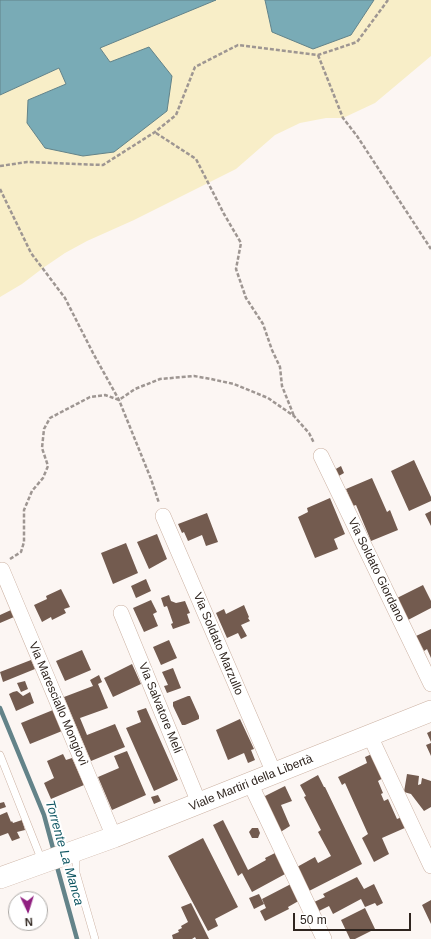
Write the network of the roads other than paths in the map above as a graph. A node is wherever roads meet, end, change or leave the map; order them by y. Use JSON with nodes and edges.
{"nodes":[{"id":1,"x":321,"y":456,"type":"road end"},
{"id":2,"x":163,"y":516,"type":"road end"},
{"id":3,"x":2,"y":570,"type":"road end"},
{"id":4,"x":121,"y":613,"type":"dead end"},
{"id":5,"x":431,"y":684,"type":"edge"},
{"id":6,"x":431,"y":711,"type":"edge"},
{"id":7,"x":370,"y":736,"type":"junction"},
{"id":8,"x":0,"y":755,"type":"edge"},
{"id":9,"x":274,"y":773,"type":"junction"},
{"id":10,"x":250,"y":783,"type":"junction"},
{"id":11,"x":199,"y":804,"type":"junction"},
{"id":12,"x":114,"y":838,"type":"junction"},
{"id":13,"x":74,"y":852,"type":"junction"},
{"id":14,"x":38,"y":865,"type":"junction"},
{"id":15,"x":431,"y":866,"type":"edge"},
{"id":16,"x":0,"y":878,"type":"edge"},
{"id":17,"x":95,"y":939,"type":"edge"},
{"id":18,"x":324,"y":939,"type":"edge"}],
"edges":[{"from":1,"to":5,"type":"street","name":"Via Soldato Giordano"},
{"from":2,"to":9,"type":"street","name":"Via Soldato Marzullo"},
{"from":3,"to":12,"type":"street","name":"Via Maresciallo Mongiovì"},
{"from":4,"to":11,"type":"street","name":"Via Salvatore Meli"},
{"from":6,"to":7,"type":"street","name":"Viale Martiri della Libertà"},
{"from":7,"to":9,"type":"street","name":"Viale Martiri della Libertà"},
{"from":7,"to":15,"type":"street"},
{"from":8,"to":14,"type":"lane"},
{"from":9,"to":10,"type":"street","name":"Viale Martiri della Libertà"},
{"from":10,"to":11,"type":"street","name":"Viale Martiri della Libertà"},
{"from":10,"to":18,"type":"street"},
{"from":11,"to":12,"type":"street","name":"Viale Martiri della Libertà"},
{"from":12,"to":13,"type":"street","name":"Viale Martiri della Libertà"},
{"from":13,"to":14,"type":"street","name":"Viale Martiri della Libertà"},
{"from":13,"to":17,"type":"lane"},
{"from":14,"to":16,"type":"street"}]}
